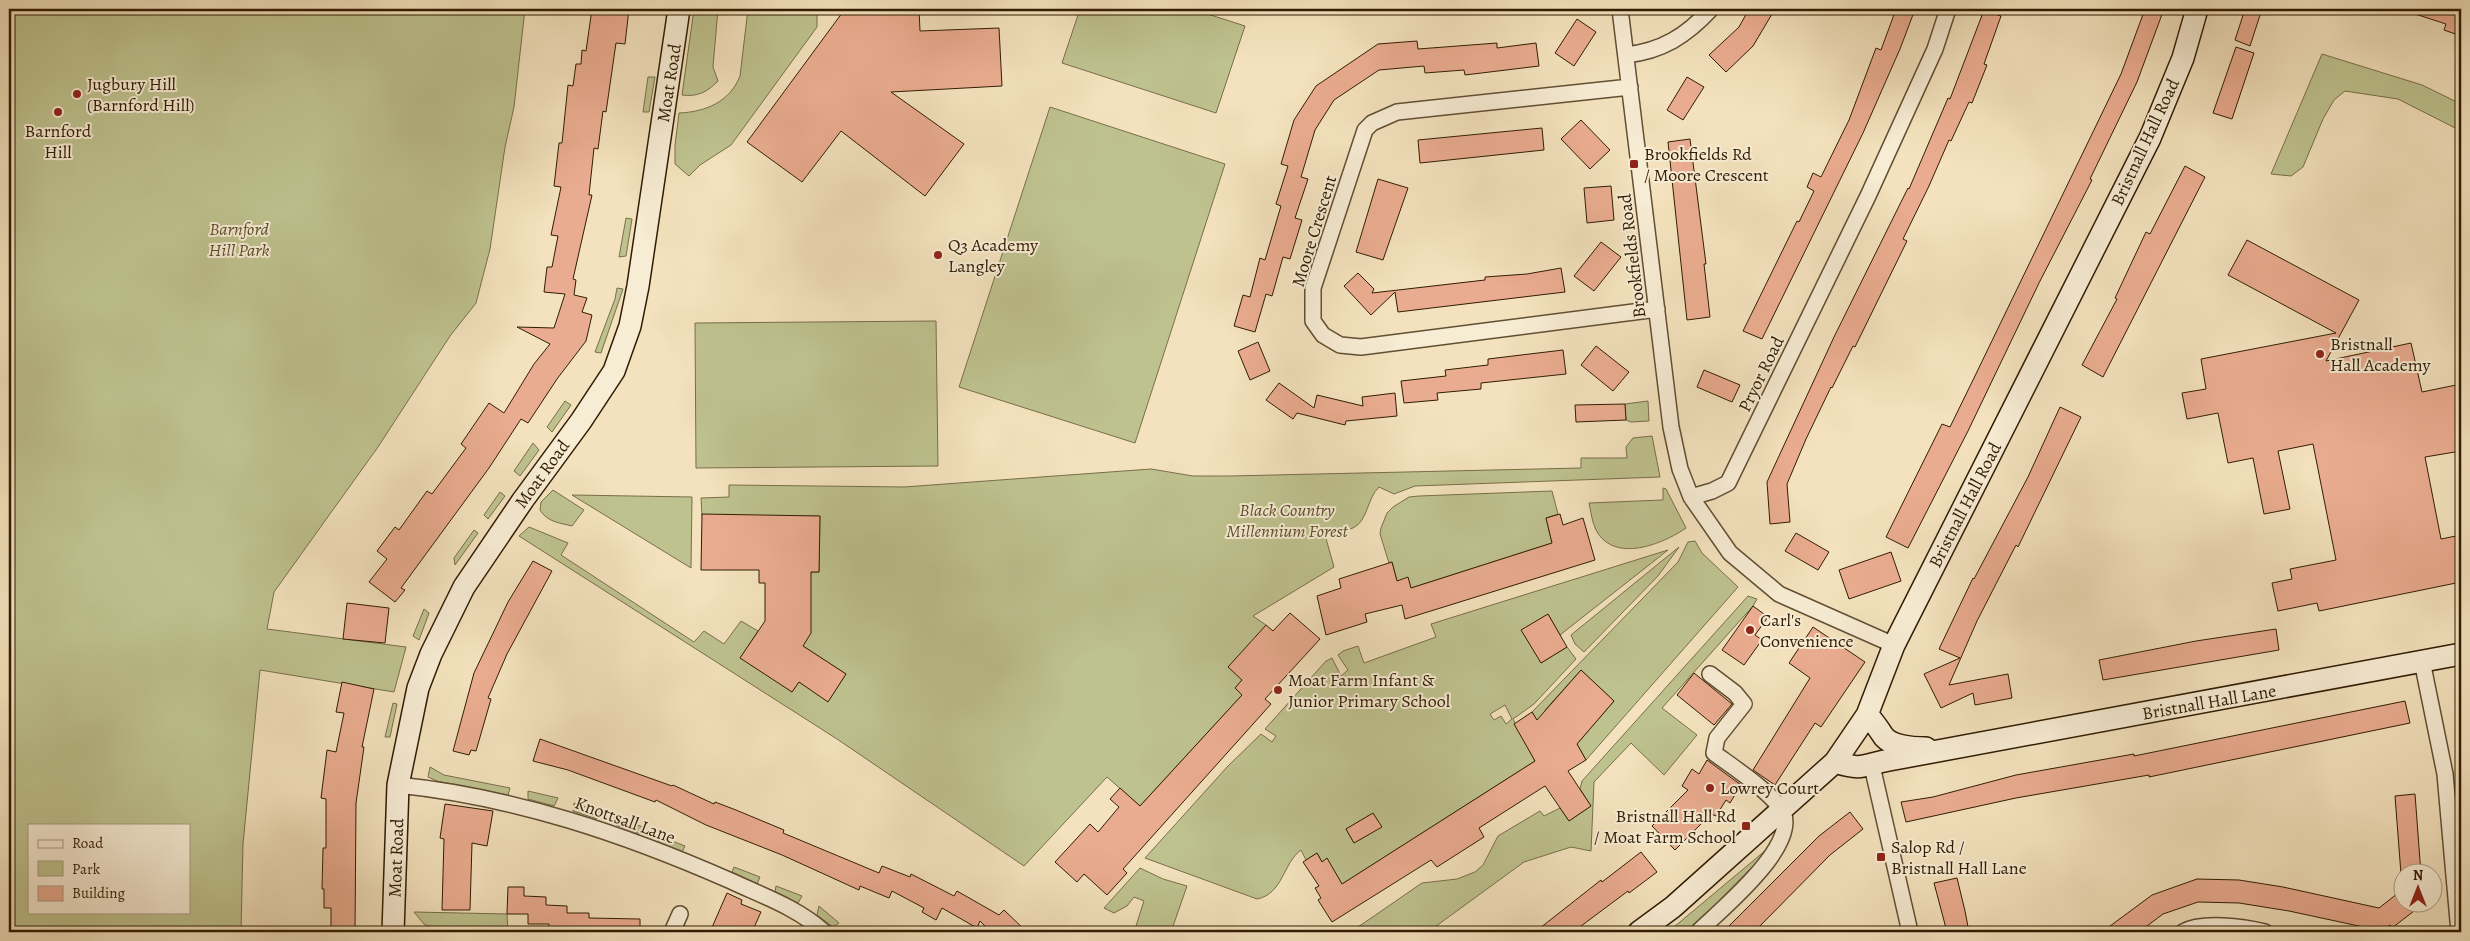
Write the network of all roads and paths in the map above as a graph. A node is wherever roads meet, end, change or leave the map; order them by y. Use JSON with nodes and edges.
{"nodes":[{"id":1,"x":680,"y":9,"type":"edge"},
{"id":2,"x":1620,"y":9,"type":"edge"},
{"id":3,"x":1711,"y":9,"type":"edge"},
{"id":4,"x":1948,"y":9,"type":"edge"},
{"id":5,"x":2197,"y":9,"type":"edge"},
{"id":6,"x":1626,"y":55,"type":"junction"},
{"id":7,"x":1630,"y":87,"type":"junction"},
{"id":8,"x":1657,"y":309,"type":"junction"},
{"id":9,"x":1691,"y":497,"type":"junction"},
{"id":10,"x":1894,"y":645,"type":"junction"},
{"id":11,"x":2461,"y":654,"type":"edge"},
{"id":12,"x":2422,"y":661,"type":"junction"},
{"id":13,"x":1710,"y":674,"type":"dead end"},
{"id":14,"x":1868,"y":715,"type":"junction"},
{"id":15,"x":1882,"y":736,"type":"junction"},
{"id":16,"x":1956,"y":749,"type":"junction"},
{"id":17,"x":1835,"y":762,"type":"junction"},
{"id":18,"x":1876,"y":764,"type":"junction"},
{"id":19,"x":398,"y":785,"type":"junction"},
{"id":20,"x":1782,"y":810,"type":"junction"},
{"id":21,"x":680,"y":914,"type":"dead end"},
{"id":22,"x":393,"y":932,"type":"edge"},
{"id":23,"x":672,"y":932,"type":"edge"},
{"id":24,"x":824,"y":932,"type":"edge"},
{"id":25,"x":1639,"y":932,"type":"edge"},
{"id":26,"x":1698,"y":932,"type":"edge"},
{"id":27,"x":1910,"y":932,"type":"edge"},
{"id":28,"x":2183,"y":932,"type":"edge"},
{"id":29,"x":2265,"y":932,"type":"edge"},
{"id":30,"x":2459,"y":932,"type":"edge"}],
"edges":[{"from":1,"to":19,"type":"street","name":"Moat Road"},
{"from":2,"to":6,"type":"street","name":"Brookfields Road"},
{"from":3,"to":6,"type":"street"},
{"from":4,"to":9,"type":"street","name":"Pryor Road"},
{"from":5,"to":10,"type":"street","name":"Bristnall Hall Road"},
{"from":6,"to":7,"type":"street","name":"Brookfields Road"},
{"from":7,"to":8,"type":"street","name":"Brookfields Road"},
{"from":7,"to":8,"type":"street","name":"Moore Crescent"},
{"from":8,"to":9,"type":"street","name":"Brookfields Road"},
{"from":9,"to":10,"type":"street"},
{"from":10,"to":14,"type":"street","name":"Bristnall Hall Road"},
{"from":11,"to":12,"type":"street","name":"Bristnall Hall Lane"},
{"from":12,"to":16,"type":"street","name":"Bristnall Hall Lane"},
{"from":12,"to":30,"type":"street"},
{"from":13,"to":20,"type":"street"},
{"from":14,"to":15,"type":"street"},
{"from":14,"to":17,"type":"street","name":"Bristnall Hall Road"},
{"from":15,"to":16,"type":"street","name":"Bristnall Hall Lane"},
{"from":15,"to":18,"type":"street"},
{"from":16,"to":18,"type":"street","name":"Bristnall Hall Lane"},
{"from":17,"to":18,"type":"street","name":"Bristnall Hall Lane"},
{"from":17,"to":20,"type":"street","name":"Bristnall Hall Road"},
{"from":18,"to":27,"type":"street"},
{"from":19,"to":22,"type":"street","name":"Moat Road"},
{"from":19,"to":24,"type":"street","name":"Knottsall Lane"},
{"from":20,"to":25,"type":"street","name":"Bristnall Hall Road"},
{"from":20,"to":26,"type":"street"},
{"from":21,"to":23,"type":"street"},
{"from":28,"to":29,"type":"street"}]}
